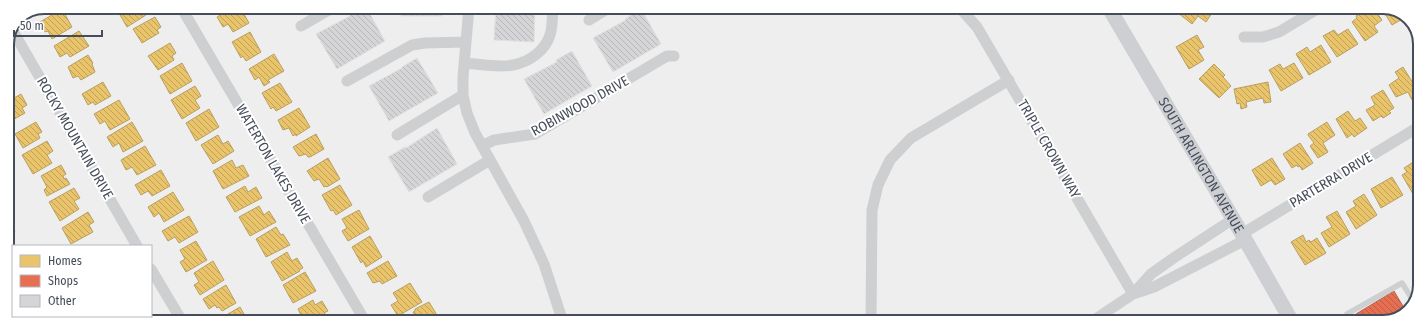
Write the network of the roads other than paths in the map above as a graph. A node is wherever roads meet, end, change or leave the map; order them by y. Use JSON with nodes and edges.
{"nodes":[{"id":1,"x":185,"y":14,"type":"edge"},
{"id":2,"x":322,"y":14,"type":"edge"},
{"id":3,"x":468,"y":14,"type":"edge"},
{"id":4,"x":552,"y":14,"type":"edge"},
{"id":5,"x":599,"y":14,"type":"edge"},
{"id":6,"x":965,"y":14,"type":"edge"},
{"id":7,"x":1113,"y":14,"type":"edge"},
{"id":8,"x":1309,"y":14,"type":"edge"},
{"id":9,"x":589,"y":20,"type":"dead end"},
{"id":10,"x":301,"y":26,"type":"dead end"},
{"id":11,"x":16,"y":35,"type":"edge"},
{"id":12,"x":1244,"y":37,"type":"dead end"},
{"id":13,"x":466,"y":42,"type":"junction"},
{"id":14,"x":674,"y":56,"type":"dead end"},
{"id":15,"x":464,"y":62,"type":"junction"},
{"id":16,"x":1009,"y":80,"type":"junction"},
{"id":17,"x":347,"y":81,"type":"dead end"},
{"id":18,"x":463,"y":96,"type":"junction"},
{"id":19,"x":1413,"y":130,"type":"edge"},
{"id":20,"x":397,"y":135,"type":"dead end"},
{"id":21,"x":482,"y":146,"type":"junction"},
{"id":22,"x":490,"y":160,"type":"junction"},
{"id":23,"x":428,"y":197,"type":"dead end"},
{"id":24,"x":1233,"y":219,"type":"junction"},
{"id":25,"x":1244,"y":237,"type":"junction"},
{"id":26,"x":137,"y":245,"type":"edge"},
{"id":27,"x":152,"y":271,"type":"edge"},
{"id":28,"x":1133,"y":294,"type":"junction"},
{"id":29,"x":1410,"y":296,"type":"edge"},
{"id":30,"x":1348,"y":314,"type":"dead end"},
{"id":31,"x":178,"y":315,"type":"edge"},
{"id":32,"x":361,"y":315,"type":"edge"},
{"id":33,"x":561,"y":315,"type":"edge"},
{"id":34,"x":872,"y":315,"type":"edge"},
{"id":35,"x":1102,"y":315,"type":"edge"},
{"id":36,"x":1288,"y":315,"type":"edge"}],
"edges":[{"from":1,"to":32,"type":"street","name":"WATERTON LAKES DRIVE"},
{"from":2,"to":10,"type":"street"},
{"from":3,"to":13,"type":"street"},
{"from":4,"to":15,"type":"street"},
{"from":5,"to":9,"type":"street"},
{"from":6,"to":16,"type":"street","name":"TRIPLE CROWN WAY"},
{"from":7,"to":24,"type":"main road","name":"SOUTH ARLINGTON AVENUE"},
{"from":8,"to":12,"type":"street"},
{"from":11,"to":26,"type":"street","name":"ROCKY MOUNTAIN DRIVE"},
{"from":13,"to":15,"type":"street"},
{"from":13,"to":17,"type":"street"},
{"from":14,"to":21,"type":"street","name":"ROBINWOOD DRIVE"},
{"from":15,"to":18,"type":"street"},
{"from":16,"to":28,"type":"street","name":"TRIPLE CROWN WAY"},
{"from":16,"to":34,"type":"street"},
{"from":18,"to":20,"type":"street"},
{"from":18,"to":21,"type":"street"},
{"from":19,"to":25,"type":"street","name":"PARTERRA DRIVE"},
{"from":21,"to":22,"type":"street"},
{"from":22,"to":23,"type":"street"},
{"from":22,"to":33,"type":"street"},
{"from":24,"to":25,"type":"main road","name":"SOUTH ARLINGTON AVENUE"},
{"from":24,"to":28,"type":"street"},
{"from":25,"to":28,"type":"street","name":"PARTERRA DRIVE"},
{"from":25,"to":36,"type":"main road","name":"SOUTH ARLINGTON AVENUE"},
{"from":27,"to":31,"type":"street"},
{"from":28,"to":35,"type":"street"},
{"from":29,"to":30,"type":"lane"}]}
